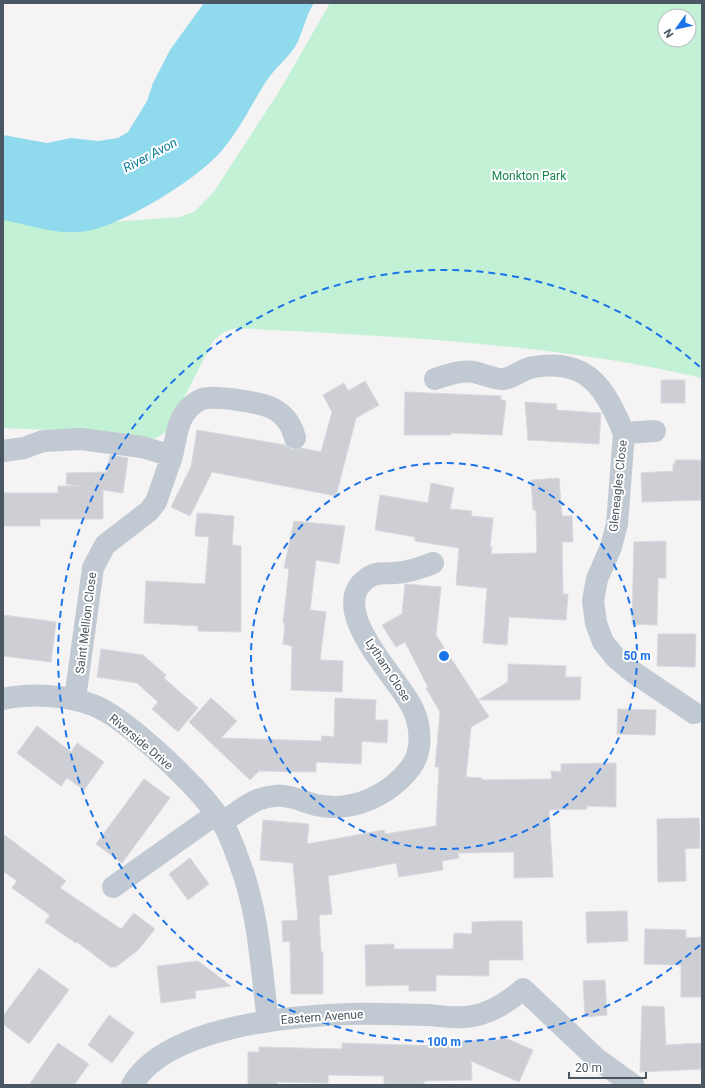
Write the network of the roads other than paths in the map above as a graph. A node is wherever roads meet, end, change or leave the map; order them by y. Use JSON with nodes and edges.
{"nodes":[{"id":1,"x":435,"y":379,"type":"dead end"},
{"id":2,"x":655,"y":431,"type":"dead end"},
{"id":3,"x":624,"y":433,"type":"junction"},
{"id":4,"x":295,"y":438,"type":"dead end"},
{"id":5,"x":3,"y":451,"type":"edge"},
{"id":6,"x":172,"y":456,"type":"junction"},
{"id":7,"x":433,"y":563,"type":"dead end"},
{"id":8,"x":3,"y":699,"type":"edge"},
{"id":9,"x":76,"y":700,"type":"junction"},
{"id":10,"x":694,"y":712,"type":"dead end"},
{"id":11,"x":219,"y":818,"type":"junction"},
{"id":12,"x":113,"y":887,"type":"dead end"},
{"id":13,"x":268,"y":1021,"type":"junction"},
{"id":14,"x":132,"y":1085,"type":"edge"},
{"id":15,"x":633,"y":1085,"type":"edge"}],
"edges":[{"from":1,"to":3,"type":"street"},
{"from":2,"to":3,"type":"street","name":"Gleneagles Close"},
{"from":3,"to":10,"type":"street","name":"Gleneagles Close"},
{"from":4,"to":6,"type":"street","name":"Saint Mellion Close"},
{"from":5,"to":6,"type":"street"},
{"from":6,"to":9,"type":"street","name":"Saint Mellion Close"},
{"from":7,"to":11,"type":"street","name":"Lytham Close"},
{"from":8,"to":9,"type":"street","name":"Riverside Drive"},
{"from":9,"to":11,"type":"street","name":"Riverside Drive"},
{"from":11,"to":12,"type":"street"},
{"from":11,"to":13,"type":"street","name":"Riverside Drive"},
{"from":13,"to":14,"type":"street","name":"Eastern Avenue"},
{"from":13,"to":15,"type":"street","name":"Eastern Avenue"}]}
